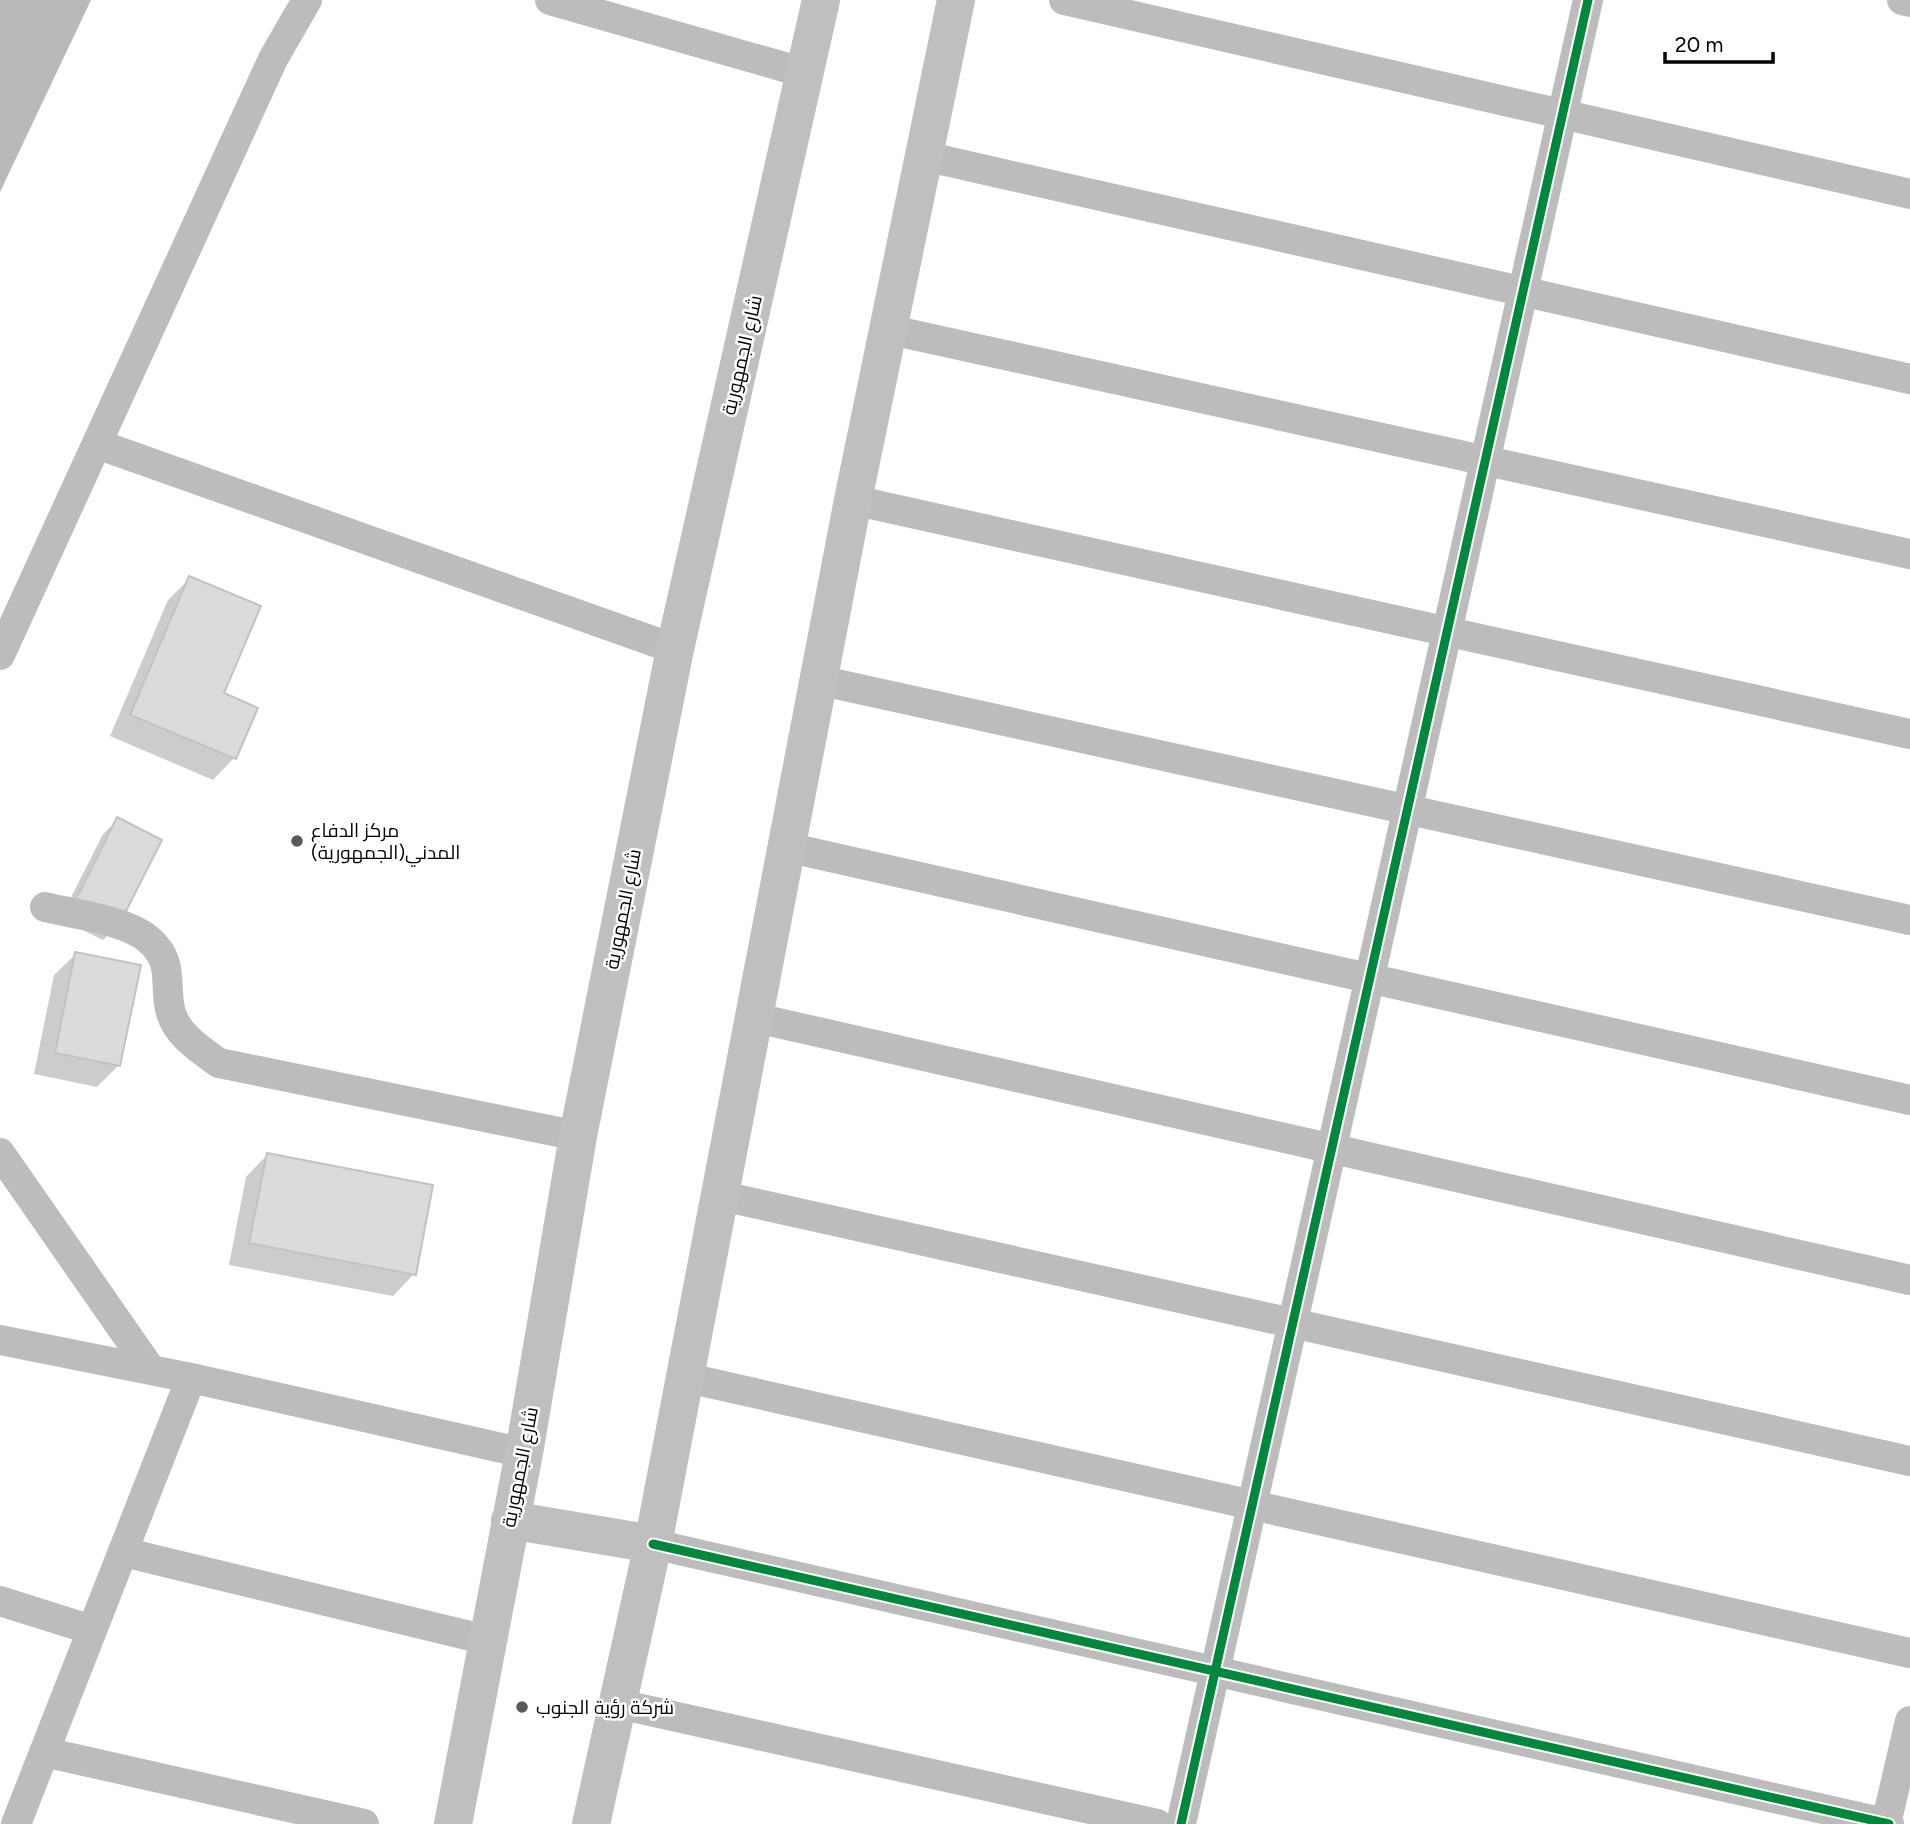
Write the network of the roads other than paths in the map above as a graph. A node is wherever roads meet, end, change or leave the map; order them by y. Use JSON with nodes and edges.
{"nodes":[{"id":1,"x":307,"y":0,"type":"edge"},
{"id":2,"x":550,"y":0,"type":"edge"},
{"id":3,"x":821,"y":0,"type":"edge"},
{"id":4,"x":956,"y":0,"type":"edge"},
{"id":5,"x":1063,"y":0,"type":"edge"},
{"id":6,"x":1588,"y":0,"type":"edge"},
{"id":7,"x":1902,"y":0,"type":"edge"},
{"id":8,"x":1910,"y":2,"type":"edge"},
{"id":9,"x":805,"y":73,"type":"junction"},
{"id":10,"x":1563,"y":115,"type":"junction"},
{"id":11,"x":924,"y":156,"type":"junction"},
{"id":12,"x":1910,"y":194,"type":"edge"},
{"id":13,"x":1523,"y":291,"type":"junction"},
{"id":14,"x":891,"y":330,"type":"junction"},
{"id":15,"x":1910,"y":379,"type":"edge"},
{"id":16,"x":97,"y":444,"type":"junction"},
{"id":17,"x":1485,"y":461,"type":"junction"},
{"id":18,"x":853,"y":500,"type":"junction"},
{"id":19,"x":1910,"y":554,"type":"edge"},
{"id":20,"x":1447,"y":631,"type":"junction"},
{"id":21,"x":676,"y":649,"type":"junction"},
{"id":22,"x":0,"y":655,"type":"edge"},
{"id":23,"x":818,"y":680,"type":"junction"},
{"id":24,"x":1910,"y":734,"type":"edge"},
{"id":25,"x":1407,"y":809,"type":"junction"},
{"id":26,"x":786,"y":847,"type":"junction"},
{"id":27,"x":45,"y":907,"type":"dead end"},
{"id":28,"x":1910,"y":920,"type":"edge"},
{"id":29,"x":1370,"y":979,"type":"junction"},
{"id":30,"x":752,"y":1017,"type":"junction"},
{"id":31,"x":1910,"y":1100,"type":"edge"},
{"id":32,"x":578,"y":1136,"type":"junction"},
{"id":33,"x":1332,"y":1148,"type":"junction"},
{"id":34,"x":0,"y":1153,"type":"edge"},
{"id":35,"x":718,"y":1195,"type":"junction"},
{"id":36,"x":1910,"y":1280,"type":"edge"},
{"id":37,"x":1293,"y":1324,"type":"junction"},
{"id":38,"x":0,"y":1340,"type":"edge"},
{"id":39,"x":151,"y":1370,"type":"junction"},
{"id":40,"x":191,"y":1377,"type":"junction"},
{"id":41,"x":683,"y":1377,"type":"junction"},
{"id":42,"x":524,"y":1453,"type":"junction"},
{"id":43,"x":1910,"y":1461,"type":"edge"},
{"id":44,"x":1252,"y":1505,"type":"junction"},
{"id":45,"x":510,"y":1520,"type":"junction"},
{"id":46,"x":653,"y":1544,"type":"junction"},
{"id":47,"x":123,"y":1552,"type":"junction"},
{"id":48,"x":0,"y":1601,"type":"edge"},
{"id":49,"x":92,"y":1630,"type":"junction"},
{"id":50,"x":487,"y":1640,"type":"junction"},
{"id":51,"x":1910,"y":1653,"type":"edge"},
{"id":52,"x":1215,"y":1671,"type":"junction"},
{"id":53,"x":619,"y":1704,"type":"junction"},
{"id":54,"x":1910,"y":1721,"type":"edge"},
{"id":55,"x":44,"y":1752,"type":"junction"},
{"id":56,"x":16,"y":1824,"type":"edge"},
{"id":57,"x":364,"y":1824,"type":"edge"},
{"id":58,"x":453,"y":1824,"type":"edge"},
{"id":59,"x":591,"y":1824,"type":"edge"},
{"id":60,"x":1157,"y":1824,"type":"edge"},
{"id":61,"x":1181,"y":1824,"type":"edge"},
{"id":62,"x":1887,"y":1824,"type":"edge"}],
"edges":[{"from":1,"to":16,"type":"street"},
{"from":2,"to":9,"type":"street"},
{"from":3,"to":9,"type":"main road","name":"شارع الجمهورية"},
{"from":4,"to":11,"type":"main road"},
{"from":5,"to":10,"type":"street"},
{"from":6,"to":10,"type":"street"},
{"from":7,"to":8,"type":"street"},
{"from":9,"to":21,"type":"main road","name":"شارع الجمهورية"},
{"from":10,"to":12,"type":"street"},
{"from":10,"to":13,"type":"street"},
{"from":11,"to":13,"type":"street"},
{"from":11,"to":14,"type":"main road"},
{"from":13,"to":15,"type":"street"},
{"from":13,"to":17,"type":"street"},
{"from":14,"to":17,"type":"street"},
{"from":14,"to":18,"type":"main road"},
{"from":16,"to":21,"type":"street"},
{"from":16,"to":22,"type":"street"},
{"from":17,"to":19,"type":"street"},
{"from":17,"to":20,"type":"street"},
{"from":18,"to":20,"type":"street"},
{"from":18,"to":23,"type":"main road"},
{"from":20,"to":24,"type":"street"},
{"from":20,"to":25,"type":"street"},
{"from":21,"to":32,"type":"main road","name":"شارع الجمهورية"},
{"from":23,"to":25,"type":"street"},
{"from":23,"to":26,"type":"main road"},
{"from":25,"to":28,"type":"street"},
{"from":25,"to":29,"type":"street"},
{"from":26,"to":29,"type":"street"},
{"from":26,"to":30,"type":"main road"},
{"from":27,"to":32,"type":"street"},
{"from":29,"to":31,"type":"street"},
{"from":29,"to":33,"type":"street"},
{"from":30,"to":33,"type":"street"},
{"from":30,"to":35,"type":"main road"},
{"from":32,"to":42,"type":"main road","name":"شارع الجمهورية"},
{"from":33,"to":36,"type":"street"},
{"from":33,"to":37,"type":"street"},
{"from":34,"to":39,"type":"street"},
{"from":35,"to":37,"type":"street"},
{"from":35,"to":41,"type":"main road"},
{"from":37,"to":43,"type":"street"},
{"from":37,"to":44,"type":"street"},
{"from":38,"to":39,"type":"street"},
{"from":39,"to":40,"type":"street"},
{"from":40,"to":42,"type":"street"},
{"from":40,"to":47,"type":"street"},
{"from":41,"to":44,"type":"street"},
{"from":41,"to":46,"type":"main road"},
{"from":42,"to":45,"type":"main road","name":"شارع الجمهورية"},
{"from":44,"to":51,"type":"street"},
{"from":44,"to":52,"type":"street"},
{"from":45,"to":46,"type":"main road"},
{"from":45,"to":50,"type":"main road","name":"شارع الجمهورية"},
{"from":46,"to":52,"type":"street"},
{"from":46,"to":53,"type":"main road"},
{"from":47,"to":49,"type":"street"},
{"from":47,"to":50,"type":"street"},
{"from":48,"to":49,"type":"street"},
{"from":49,"to":55,"type":"street"},
{"from":50,"to":58,"type":"main road","name":"شارع الجمهورية"},
{"from":52,"to":61,"type":"street"},
{"from":52,"to":62,"type":"street"},
{"from":53,"to":59,"type":"main road"},
{"from":53,"to":60,"type":"street"},
{"from":54,"to":62,"type":"street"},
{"from":55,"to":56,"type":"street"},
{"from":55,"to":57,"type":"street"}]}
